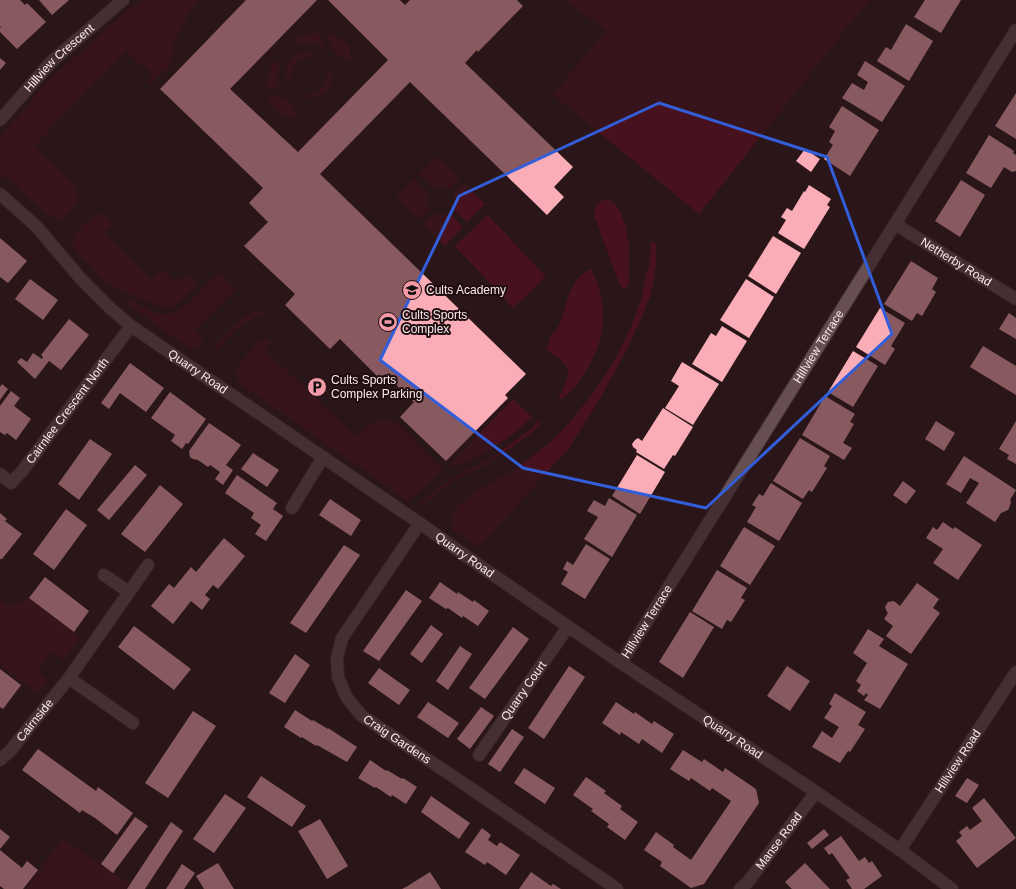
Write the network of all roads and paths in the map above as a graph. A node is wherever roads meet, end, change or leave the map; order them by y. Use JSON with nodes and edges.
{"nodes":[{"id":1,"x":123,"y":0,"type":"edge"},
{"id":2,"x":1016,"y":30,"type":"edge"},
{"id":3,"x":0,"y":120,"type":"edge"},
{"id":4,"x":0,"y":194,"type":"edge"},
{"id":5,"x":895,"y":224,"type":"junction"},
{"id":6,"x":1016,"y":300,"type":"edge"},
{"id":7,"x":132,"y":326,"type":"junction"},
{"id":8,"x":323,"y":457,"type":"junction"},
{"id":9,"x":0,"y":474,"type":"edge"},
{"id":10,"x":292,"y":508,"type":"dead end"},
{"id":11,"x":420,"y":523,"type":"junction"},
{"id":12,"x":148,"y":565,"type":"dead end"},
{"id":13,"x":104,"y":575,"type":"dead end"},
{"id":14,"x":129,"y":592,"type":"junction"},
{"id":15,"x":568,"y":627,"type":"junction"},
{"id":16,"x":621,"y":663,"type":"junction"},
{"id":17,"x":1016,"y":672,"type":"edge"},
{"id":18,"x":68,"y":678,"type":"junction"},
{"id":19,"x":133,"y":723,"type":"dead end"},
{"id":20,"x":479,"y":755,"type":"dead end"},
{"id":21,"x":0,"y":760,"type":"edge"},
{"id":22,"x":816,"y":792,"type":"junction"},
{"id":23,"x":900,"y":850,"type":"junction"},
{"id":24,"x":746,"y":887,"type":"edge"},
{"id":25,"x":618,"y":889,"type":"edge"},
{"id":26,"x":952,"y":889,"type":"edge"}],
"edges":[{"from":1,"to":3,"type":"street","name":"Hillview Crescent"},
{"from":2,"to":5,"type":"street","name":"Hillview Terrace"},
{"from":4,"to":7,"type":"street","name":"Quarry Road"},
{"from":5,"to":6,"type":"street","name":"Netherby Road"},
{"from":5,"to":16,"type":"street","name":"Hillview Terrace"},
{"from":7,"to":8,"type":"street","name":"Quarry Road"},
{"from":7,"to":9,"type":"street","name":"Cairnlee Crescent North"},
{"from":8,"to":10,"type":"street"},
{"from":8,"to":11,"type":"street","name":"Quarry Road"},
{"from":11,"to":15,"type":"street","name":"Quarry Road"},
{"from":11,"to":25,"type":"street","name":"Craig Gardens"},
{"from":12,"to":14,"type":"street","name":"Cairnside"},
{"from":13,"to":14,"type":"street"},
{"from":14,"to":18,"type":"street","name":"Cairnside"},
{"from":15,"to":16,"type":"street","name":"Quarry Road"},
{"from":15,"to":20,"type":"street","name":"Quarry Court"},
{"from":16,"to":22,"type":"street","name":"Quarry Road"},
{"from":17,"to":23,"type":"street","name":"Hillview Road"},
{"from":18,"to":19,"type":"street"},
{"from":18,"to":21,"type":"street","name":"Cairnside"},
{"from":22,"to":23,"type":"street","name":"Quarry Road"},
{"from":22,"to":24,"type":"street","name":"Manse Road"},
{"from":23,"to":26,"type":"street","name":"Quarry Road"}]}
